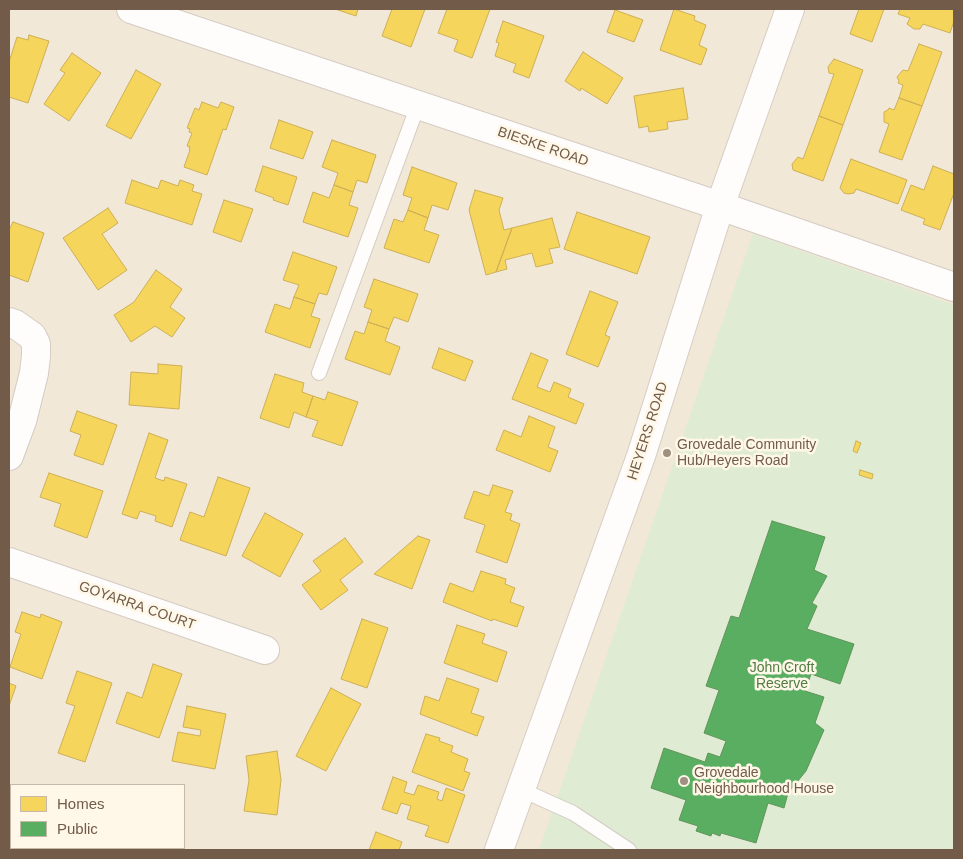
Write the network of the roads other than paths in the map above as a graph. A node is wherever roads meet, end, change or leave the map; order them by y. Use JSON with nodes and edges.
{"nodes":[{"id":1,"x":131,"y":9,"type":"edge"},
{"id":2,"x":790,"y":9,"type":"edge"},
{"id":3,"x":418,"y":105,"type":"junction"},
{"id":4,"x":720,"y":206,"type":"junction"},
{"id":5,"x":954,"y":287,"type":"edge"},
{"id":6,"x":9,"y":322,"type":"edge"},
{"id":7,"x":319,"y":373,"type":"dead end"},
{"id":8,"x":9,"y":456,"type":"edge"},
{"id":9,"x":9,"y":562,"type":"edge"},
{"id":10,"x":265,"y":650,"type":"dead end"},
{"id":11,"x":522,"y":790,"type":"junction"},
{"id":12,"x":499,"y":850,"type":"edge"},
{"id":13,"x":629,"y":850,"type":"edge"}],
"edges":[{"from":1,"to":3,"type":"street","name":"BIESKE ROAD"},
{"from":2,"to":4,"type":"street","name":"HEYERS ROAD"},
{"from":3,"to":4,"type":"street","name":"BIESKE ROAD"},
{"from":3,"to":7,"type":"lane"},
{"from":4,"to":5,"type":"street","name":"BIESKE ROAD"},
{"from":4,"to":11,"type":"street","name":"HEYERS ROAD"},
{"from":6,"to":8,"type":"street"},
{"from":9,"to":10,"type":"street","name":"GOYARRA COURT"},
{"from":11,"to":12,"type":"street","name":"HEYERS ROAD"},
{"from":11,"to":13,"type":"lane"}]}
